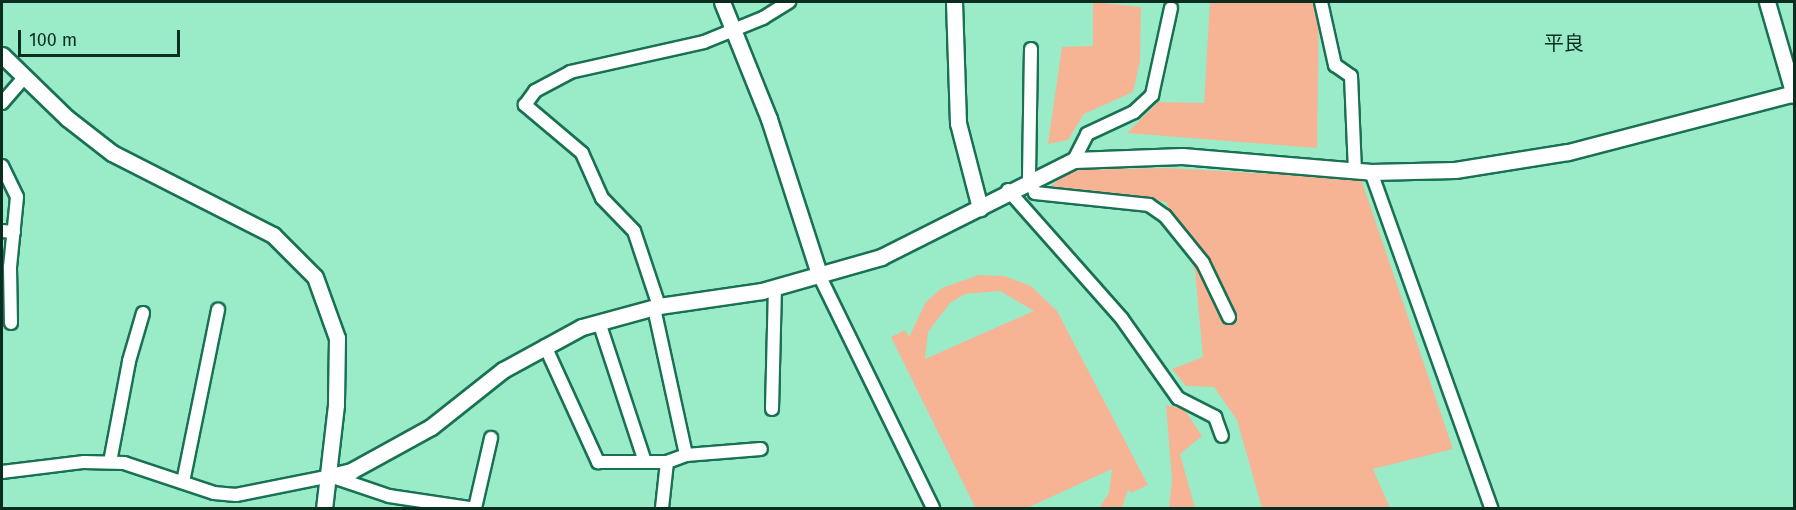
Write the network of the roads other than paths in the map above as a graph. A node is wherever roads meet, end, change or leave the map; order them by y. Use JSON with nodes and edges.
{"nodes":[{"id":1,"x":722,"y":2,"type":"edge"},
{"id":2,"x":789,"y":2,"type":"edge"},
{"id":3,"x":954,"y":2,"type":"edge"},
{"id":4,"x":1321,"y":2,"type":"edge"},
{"id":5,"x":1767,"y":2,"type":"edge"},
{"id":6,"x":1171,"y":8,"type":"dead end"},
{"id":7,"x":732,"y":31,"type":"junction"},
{"id":8,"x":1031,"y":49,"type":"dead end"},
{"id":9,"x":2,"y":55,"type":"edge"},
{"id":10,"x":25,"y":77,"type":"junction"},
{"id":11,"x":1794,"y":94,"type":"edge"},
{"id":12,"x":2,"y":103,"type":"edge"},
{"id":13,"x":1074,"y":160,"type":"junction"},
{"id":14,"x":2,"y":166,"type":"edge"},
{"id":15,"x":1355,"y":171,"type":"junction"},
{"id":16,"x":1371,"y":172,"type":"junction"},
{"id":17,"x":1029,"y":178,"type":"junction"},
{"id":18,"x":1008,"y":190,"type":"junction"},
{"id":19,"x":980,"y":208,"type":"junction"},
{"id":20,"x":8,"y":232,"type":"edge"},
{"id":21,"x":820,"y":277,"type":"junction"},
{"id":22,"x":7,"y":286,"type":"edge"},
{"id":23,"x":775,"y":288,"type":"junction"},
{"id":24,"x":657,"y":307,"type":"junction"},
{"id":25,"x":218,"y":310,"type":"dead end"},
{"id":26,"x":143,"y":313,"type":"dead end"},
{"id":27,"x":1229,"y":317,"type":"dead end"},
{"id":28,"x":598,"y":322,"type":"junction"},
{"id":29,"x":11,"y":323,"type":"dead end"},
{"id":30,"x":545,"y":346,"type":"junction"},
{"id":31,"x":772,"y":409,"type":"dead end"},
{"id":32,"x":1222,"y":436,"type":"dead end"},
{"id":33,"x":491,"y":438,"type":"dead end"},
{"id":34,"x":761,"y":449,"type":"dead end"},
{"id":35,"x":686,"y":455,"type":"junction"},
{"id":36,"x":110,"y":462,"type":"junction"},
{"id":37,"x":645,"y":462,"type":"junction"},
{"id":38,"x":667,"y":462,"type":"junction"},
{"id":39,"x":2,"y":472,"type":"edge"},
{"id":40,"x":330,"y":476,"type":"junction"},
{"id":41,"x":183,"y":482,"type":"junction"},
{"id":42,"x":324,"y":508,"type":"edge"},
{"id":43,"x":469,"y":508,"type":"edge"},
{"id":44,"x":475,"y":508,"type":"edge"},
{"id":45,"x":662,"y":508,"type":"edge"},
{"id":46,"x":933,"y":508,"type":"edge"},
{"id":47,"x":1491,"y":508,"type":"edge"}],
"edges":[{"from":1,"to":7,"type":"street"},
{"from":2,"to":7,"type":"street"},
{"from":3,"to":19,"type":"street"},
{"from":4,"to":15,"type":"street"},
{"from":5,"to":11,"type":"street"},
{"from":6,"to":13,"type":"street"},
{"from":7,"to":21,"type":"street"},
{"from":7,"to":24,"type":"street"},
{"from":8,"to":17,"type":"street"},
{"from":9,"to":10,"type":"street"},
{"from":10,"to":12,"type":"street"},
{"from":10,"to":40,"type":"street"},
{"from":11,"to":16,"type":"street"},
{"from":13,"to":15,"type":"street"},
{"from":13,"to":17,"type":"street"},
{"from":14,"to":20,"type":"street"},
{"from":15,"to":16,"type":"street"},
{"from":16,"to":47,"type":"street"},
{"from":17,"to":18,"type":"street"},
{"from":17,"to":27,"type":"street"},
{"from":18,"to":19,"type":"street"},
{"from":18,"to":32,"type":"street"},
{"from":19,"to":21,"type":"street"},
{"from":20,"to":22,"type":"street"},
{"from":21,"to":23,"type":"street"},
{"from":21,"to":46,"type":"street"},
{"from":22,"to":29,"type":"street"},
{"from":23,"to":24,"type":"street"},
{"from":23,"to":31,"type":"street"},
{"from":24,"to":28,"type":"street"},
{"from":24,"to":35,"type":"street"},
{"from":25,"to":41,"type":"street"},
{"from":26,"to":36,"type":"street"},
{"from":28,"to":30,"type":"street"},
{"from":28,"to":37,"type":"street"},
{"from":30,"to":37,"type":"street"},
{"from":30,"to":40,"type":"street"},
{"from":33,"to":44,"type":"street"},
{"from":34,"to":35,"type":"street"},
{"from":35,"to":38,"type":"street"},
{"from":36,"to":39,"type":"street"},
{"from":36,"to":41,"type":"street"},
{"from":37,"to":38,"type":"street"},
{"from":38,"to":45,"type":"street"},
{"from":40,"to":41,"type":"street"},
{"from":40,"to":42,"type":"street"},
{"from":40,"to":43,"type":"street"}]}
